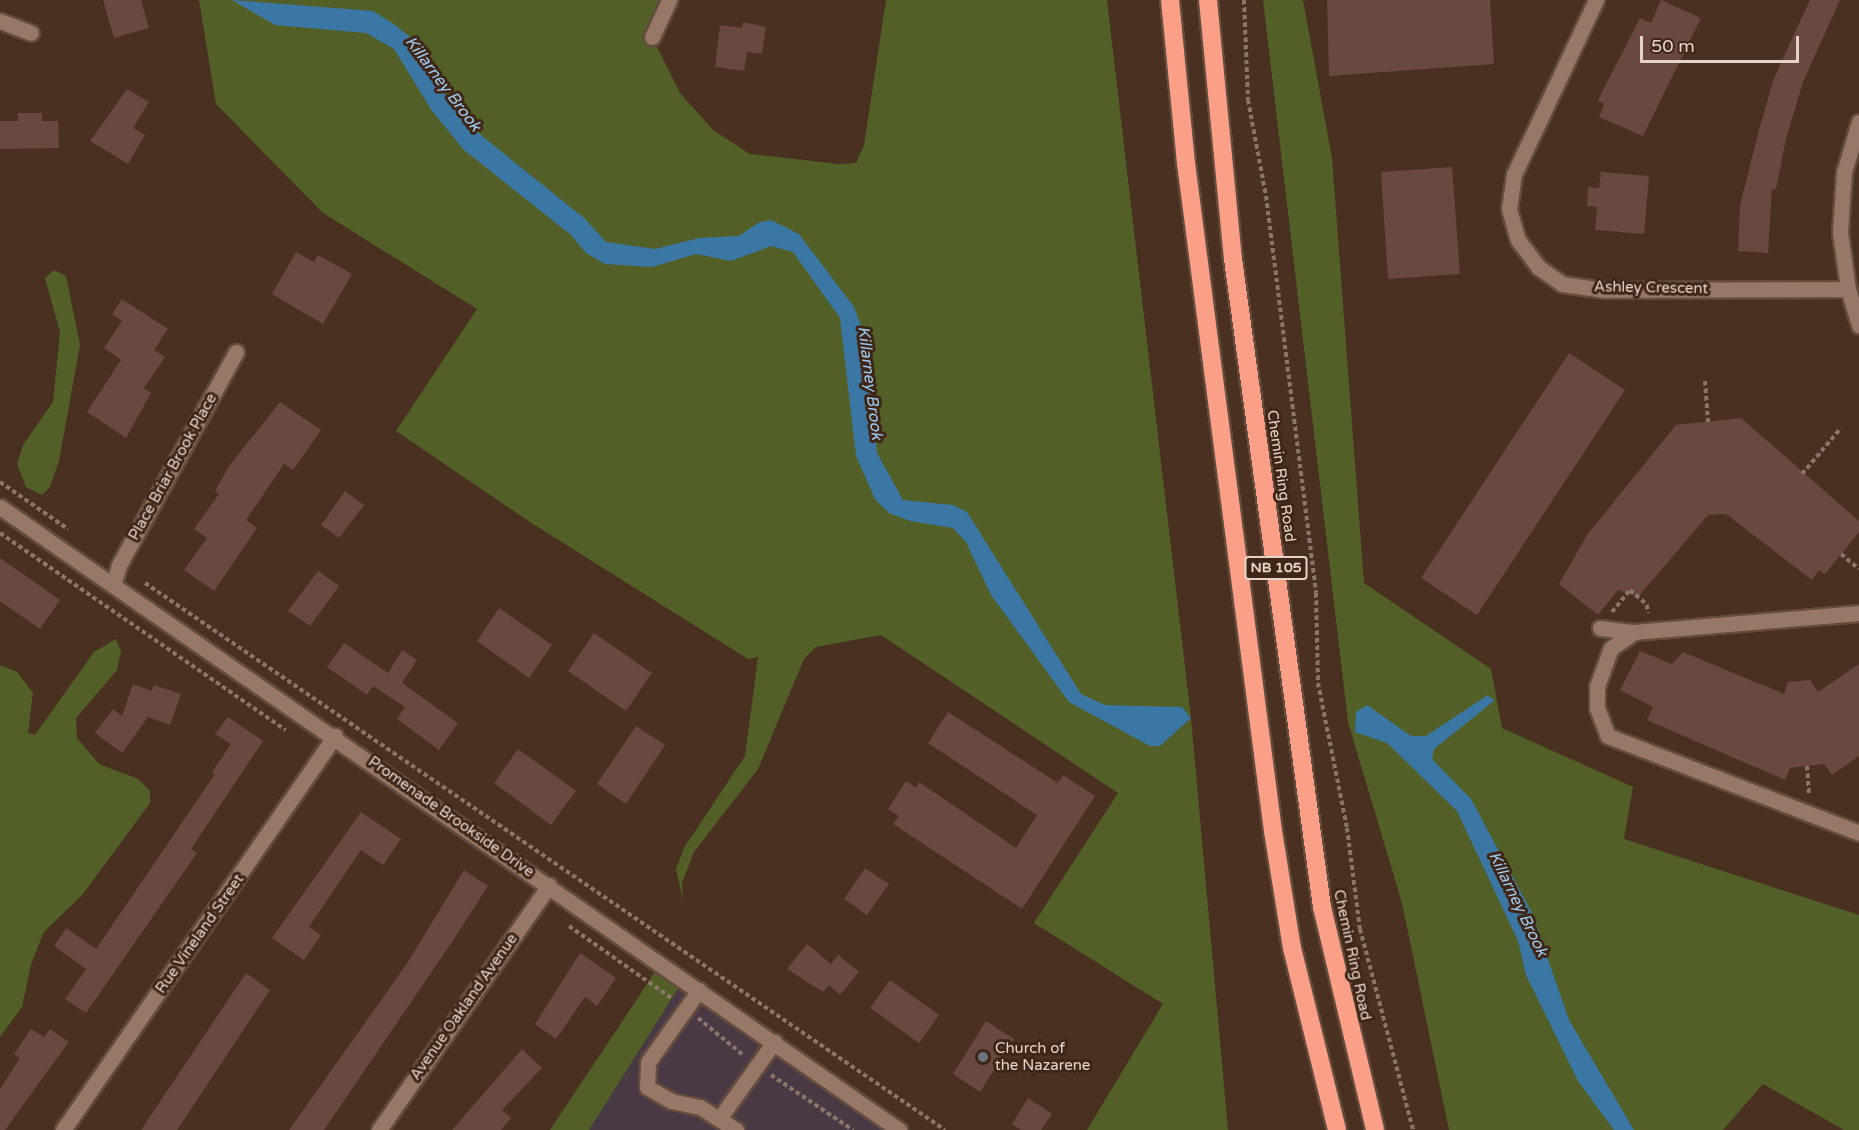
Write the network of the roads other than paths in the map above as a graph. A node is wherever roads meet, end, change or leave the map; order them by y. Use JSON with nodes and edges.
{"nodes":[{"id":1,"x":669,"y":0,"type":"edge"},
{"id":2,"x":1170,"y":0,"type":"edge"},
{"id":3,"x":1208,"y":0,"type":"edge"},
{"id":4,"x":1596,"y":0,"type":"edge"},
{"id":5,"x":0,"y":21,"type":"edge"},
{"id":6,"x":32,"y":33,"type":"dead end"},
{"id":7,"x":652,"y":37,"type":"dead end"},
{"id":8,"x":1859,"y":122,"type":"edge"},
{"id":9,"x":1848,"y":289,"type":"junction"},
{"id":10,"x":1859,"y":325,"type":"edge"},
{"id":11,"x":236,"y":351,"type":"dead end"},
{"id":12,"x":0,"y":507,"type":"edge"},
{"id":13,"x":113,"y":585,"type":"junction"},
{"id":14,"x":1859,"y":613,"type":"edge"},
{"id":15,"x":1600,"y":628,"type":"dead end"},
{"id":16,"x":1634,"y":632,"type":"junction"},
{"id":17,"x":335,"y":736,"type":"junction"},
{"id":18,"x":1859,"y":833,"type":"edge"},
{"id":19,"x":549,"y":885,"type":"junction"},
{"id":20,"x":699,"y":990,"type":"junction"},
{"id":21,"x":774,"y":1042,"type":"junction"},
{"id":22,"x":719,"y":1119,"type":"junction"},
{"id":23,"x":63,"y":1130,"type":"edge"},
{"id":24,"x":379,"y":1130,"type":"edge"},
{"id":25,"x":736,"y":1130,"type":"edge"},
{"id":26,"x":899,"y":1130,"type":"edge"},
{"id":27,"x":1337,"y":1130,"type":"edge"},
{"id":28,"x":1376,"y":1130,"type":"edge"}],
"edges":[{"from":1,"to":7,"type":"street"},
{"from":2,"to":27,"type":"highway","number":"NB 105"},
{"from":3,"to":28,"type":"highway","name":"Chemin Ring Road","number":"NB 105"},
{"from":4,"to":9,"type":"street","name":"Ashley Crescent"},
{"from":5,"to":6,"type":"street"},
{"from":8,"to":9,"type":"street"},
{"from":9,"to":10,"type":"street"},
{"from":11,"to":13,"type":"street","name":"Place Briar Brook Place"},
{"from":12,"to":13,"type":"street","name":"Promenade Brookside Drive"},
{"from":13,"to":17,"type":"street","name":"Promenade Brookside Drive"},
{"from":14,"to":16,"type":"street"},
{"from":15,"to":16,"type":"street"},
{"from":16,"to":18,"type":"street"},
{"from":17,"to":19,"type":"street","name":"Promenade Brookside Drive"},
{"from":17,"to":23,"type":"street","name":"Rue Vineland Street"},
{"from":19,"to":20,"type":"street","name":"Promenade Brookside Drive"},
{"from":19,"to":24,"type":"street","name":"Avenue Oakland Avenue"},
{"from":20,"to":21,"type":"street","name":"Promenade Brookside Drive"},
{"from":20,"to":22,"type":"street"},
{"from":21,"to":22,"type":"street"},
{"from":21,"to":26,"type":"street","name":"Promenade Brookside Drive"},
{"from":22,"to":25,"type":"street"}]}
